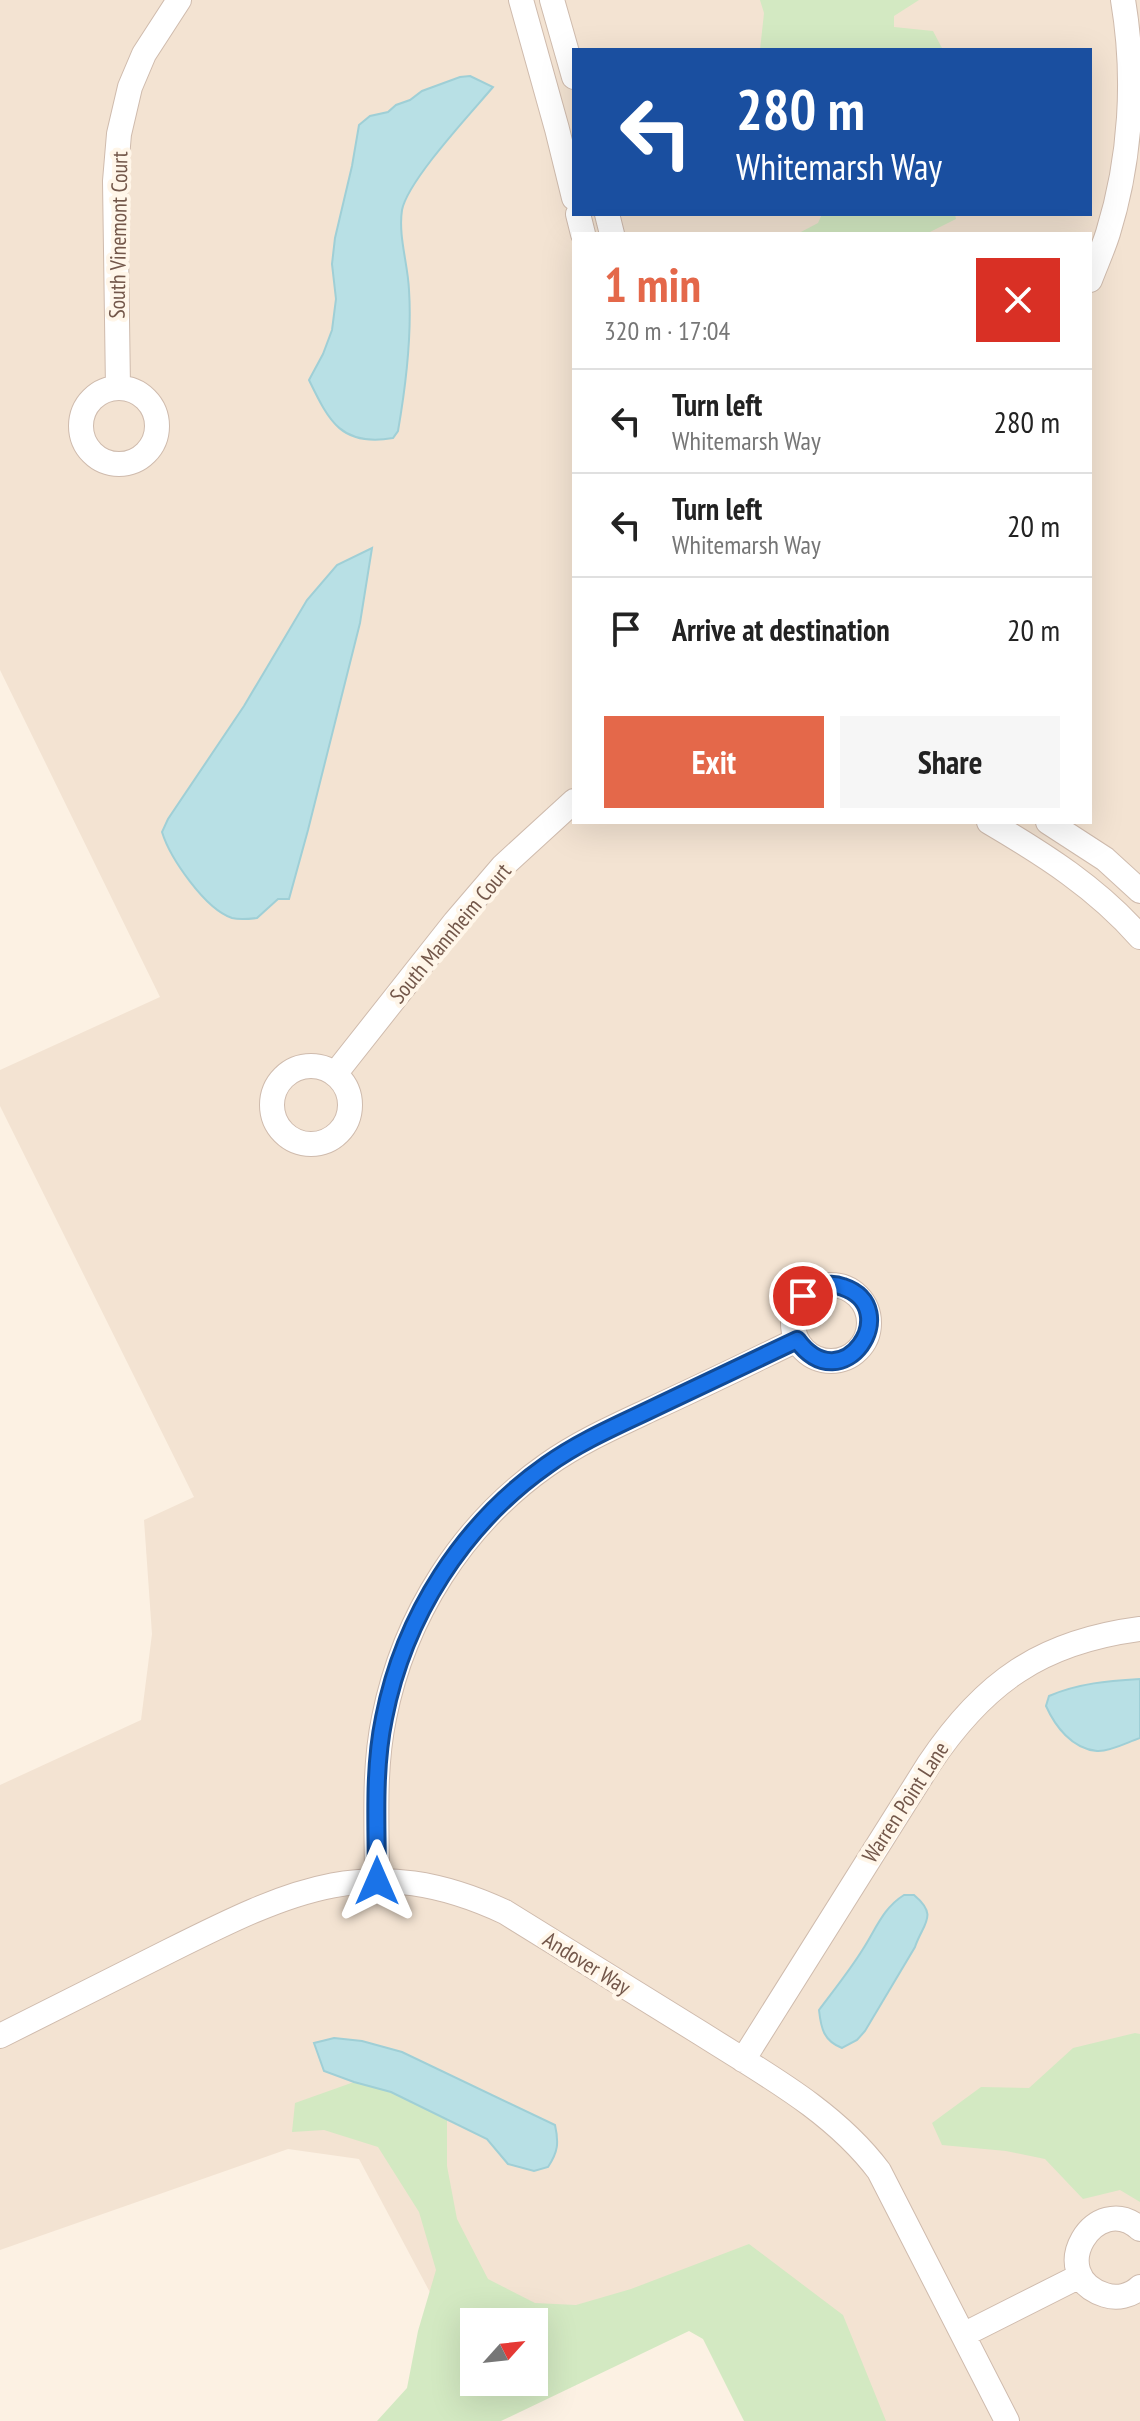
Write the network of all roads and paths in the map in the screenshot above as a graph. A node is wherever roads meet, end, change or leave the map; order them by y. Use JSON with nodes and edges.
{"nodes":[{"id":1,"x":179,"y":0,"type":"edge"},
{"id":2,"x":521,"y":0,"type":"edge"},
{"id":3,"x":552,"y":0,"type":"edge"},
{"id":4,"x":1123,"y":0,"type":"edge"},
{"id":5,"x":572,"y":70,"type":"edge"},
{"id":6,"x":1134,"y":146,"type":"edge"},
{"id":7,"x":572,"y":184,"type":"edge"},
{"id":8,"x":1092,"y":275,"type":"edge"},
{"id":9,"x":118,"y":388,"type":"dead end"},
{"id":10,"x":572,"y":803,"type":"edge"},
{"id":11,"x":992,"y":824,"type":"edge"},
{"id":12,"x":1051,"y":824,"type":"edge"},
{"id":13,"x":1140,"y":891,"type":"edge"},
{"id":14,"x":1140,"y":937,"type":"edge"},
{"id":15,"x":335,"y":1074,"type":"dead end"},
{"id":16,"x":797,"y":1340,"type":"dead end"},
{"id":17,"x":1140,"y":1629,"type":"edge"},
{"id":18,"x":377,"y":1881,"type":"junction"},
{"id":19,"x":0,"y":2036,"type":"edge"},
{"id":20,"x":743,"y":2060,"type":"junction"},
{"id":21,"x":1140,"y":2229,"type":"edge"},
{"id":22,"x":1080,"y":2276,"type":"junction"},
{"id":23,"x":1140,"y":2287,"type":"edge"},
{"id":24,"x":965,"y":2334,"type":"junction"},
{"id":25,"x":1007,"y":2421,"type":"edge"}],
"edges":[{"from":1,"to":9,"type":"street","name":"South Vinemont Court"},
{"from":2,"to":7,"type":"street"},
{"from":3,"to":5,"type":"street"},
{"from":4,"to":6,"type":"street"},
{"from":6,"to":8,"type":"street"},
{"from":10,"to":15,"type":"street","name":"South Mannheim Court"},
{"from":11,"to":14,"type":"street"},
{"from":12,"to":13,"type":"street"},
{"from":16,"to":18,"type":"street"},
{"from":17,"to":20,"type":"street","name":"Warren Point Lane"},
{"from":18,"to":19,"type":"street","name":"Andover Way"},
{"from":18,"to":20,"type":"street","name":"Andover Way"},
{"from":20,"to":24,"type":"street","name":"Andover Way"},
{"from":21,"to":22,"type":"street"},
{"from":22,"to":23,"type":"street"},
{"from":22,"to":24,"type":"street"},
{"from":24,"to":25,"type":"street","name":"Andover Way"}]}
